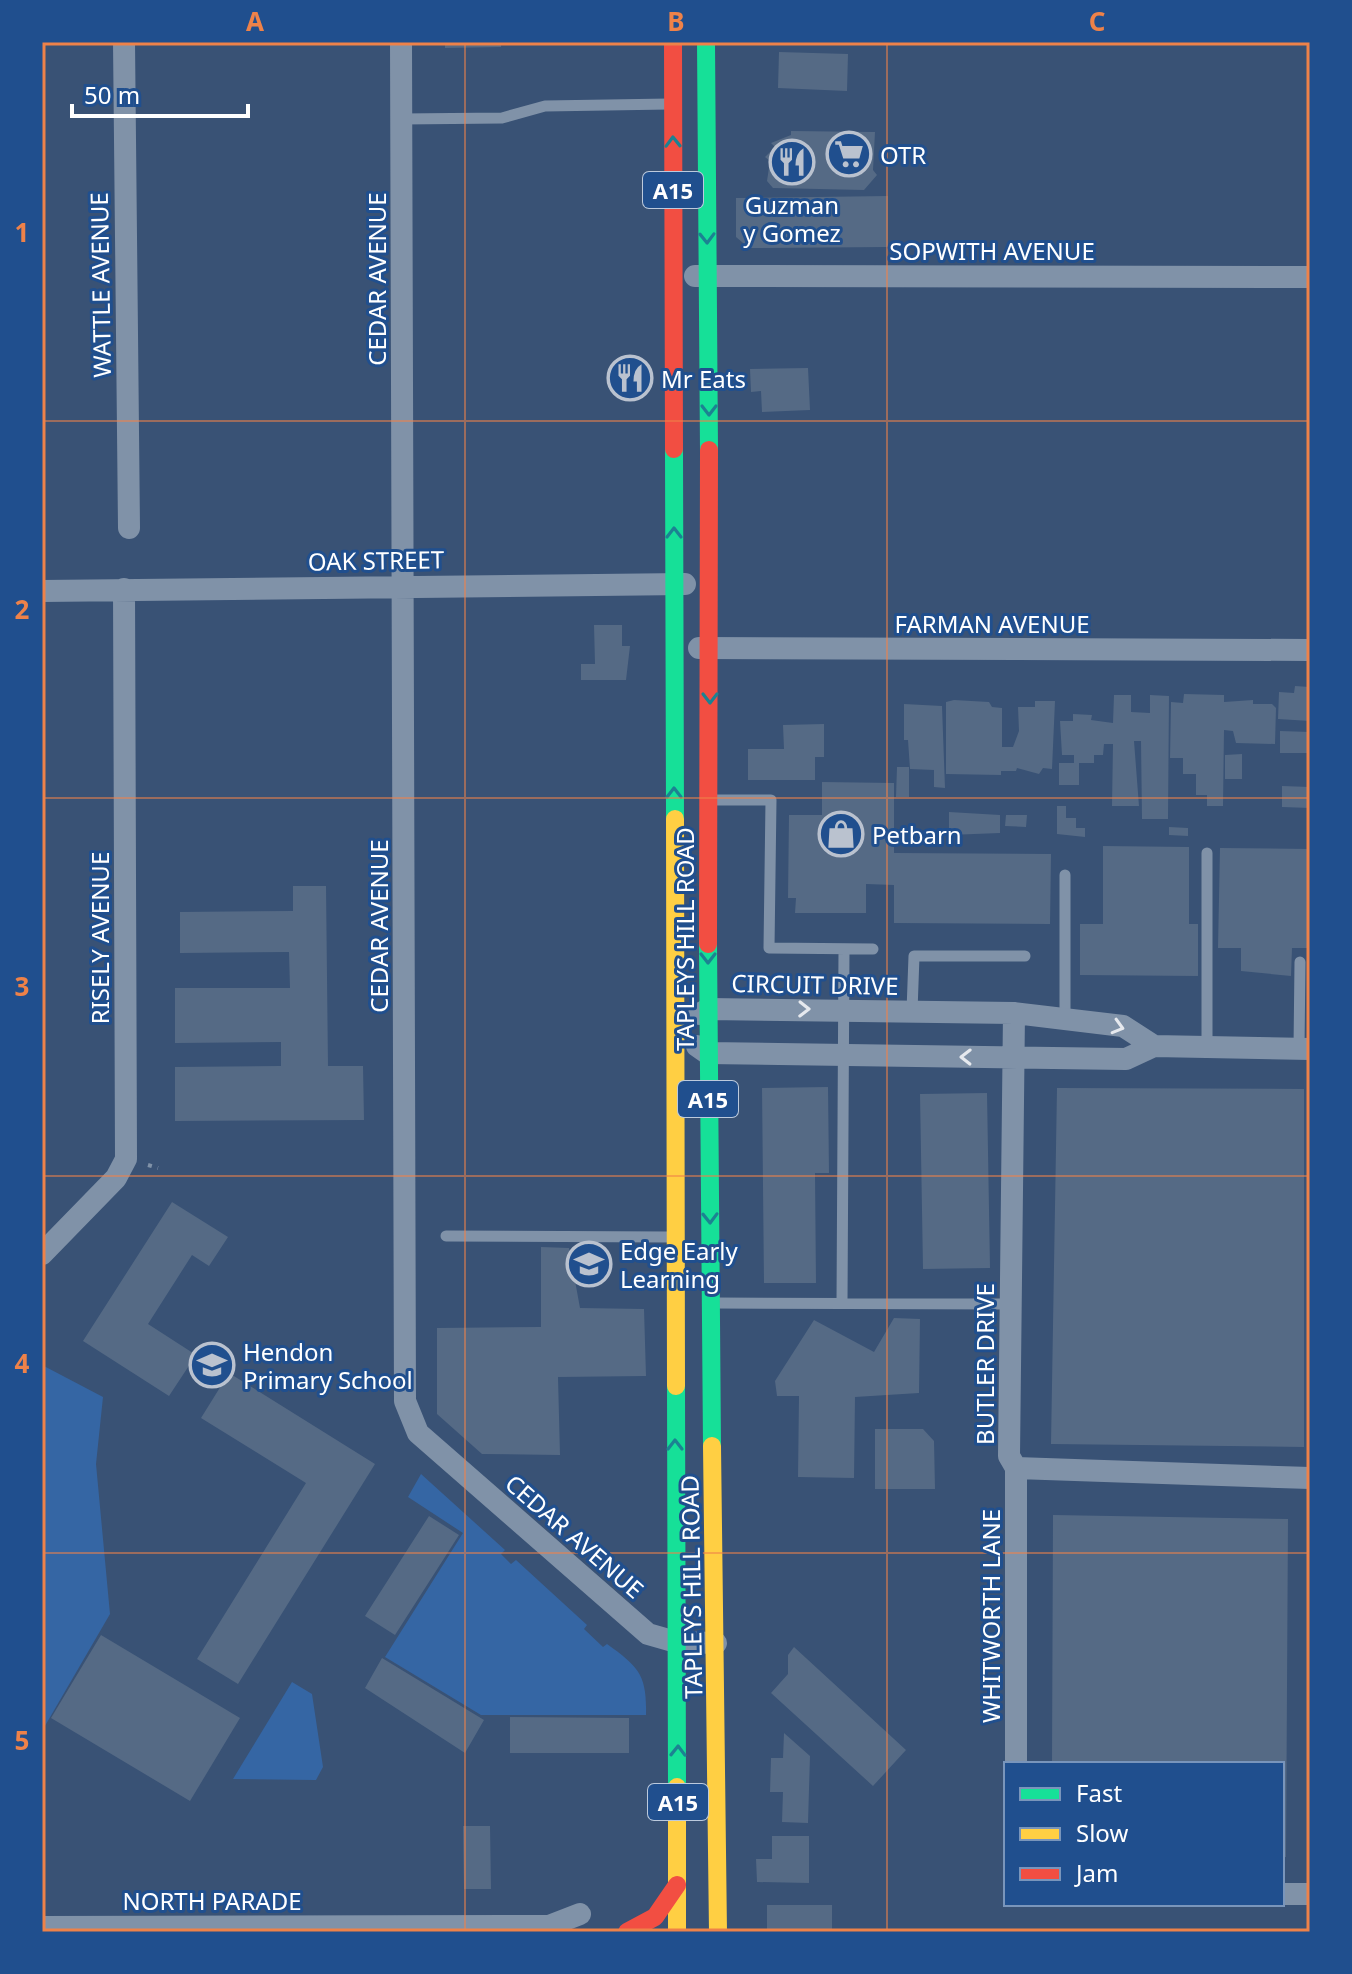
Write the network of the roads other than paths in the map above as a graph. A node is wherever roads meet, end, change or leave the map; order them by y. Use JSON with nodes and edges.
{"nodes":[{"id":1,"x":124,"y":42,"type":"edge"},
{"id":2,"x":401,"y":42,"type":"edge"},
{"id":3,"x":673,"y":42,"type":"edge"},
{"id":4,"x":706,"y":42,"type":"edge"},
{"id":5,"x":689,"y":104,"type":"junction"},
{"id":6,"x":402,"y":119,"type":"junction"},
{"id":7,"x":674,"y":276,"type":"junction"},
{"id":8,"x":708,"y":276,"type":"junction"},
{"id":9,"x":1310,"y":277,"type":"edge"},
{"id":10,"x":129,"y":528,"type":"dead end"},
{"id":11,"x":674,"y":584,"type":"junction"},
{"id":12,"x":710,"y":584,"type":"junction"},
{"id":13,"x":404,"y":585,"type":"junction"},
{"id":14,"x":124,"y":589,"type":"junction"},
{"id":15,"x":42,"y":591,"type":"edge"},
{"id":16,"x":710,"y":648,"type":"junction"},
{"id":17,"x":673,"y":649,"type":"junction"},
{"id":18,"x":1310,"y":650,"type":"edge"},
{"id":19,"x":709,"y":800,"type":"junction"},
{"id":20,"x":1207,"y":853,"type":"dead end"},
{"id":21,"x":1065,"y":875,"type":"dead end"},
{"id":22,"x":844,"y":949,"type":"junction"},
{"id":23,"x":873,"y":949,"type":"dead end"},
{"id":24,"x":1025,"y":956,"type":"dead end"},
{"id":25,"x":1300,"y":962,"type":"dead end"},
{"id":26,"x":708,"y":1009,"type":"junction"},
{"id":27,"x":843,"y":1010,"type":"junction"},
{"id":28,"x":912,"y":1011,"type":"junction"},
{"id":29,"x":1014,"y":1013,"type":"junction"},
{"id":30,"x":1065,"y":1019,"type":"junction"},
{"id":31,"x":676,"y":1030,"type":"junction"},
{"id":32,"x":1154,"y":1046,"type":"junction"},
{"id":33,"x":1207,"y":1047,"type":"junction"},
{"id":34,"x":1304,"y":1048,"type":"edge"},
{"id":35,"x":707,"y":1053,"type":"junction"},
{"id":36,"x":843,"y":1055,"type":"junction"},
{"id":37,"x":1015,"y":1057,"type":"junction"},
{"id":38,"x":446,"y":1236,"type":"dead end"},
{"id":39,"x":675,"y":1237,"type":"junction"},
{"id":40,"x":42,"y":1254,"type":"edge"},
{"id":41,"x":711,"y":1303,"type":"junction"},
{"id":42,"x":842,"y":1303,"type":"junction"},
{"id":43,"x":1011,"y":1304,"type":"junction"},
{"id":44,"x":1016,"y":1468,"type":"junction"},
{"id":45,"x":1310,"y":1478,"type":"edge"},
{"id":46,"x":676,"y":1642,"type":"junction"},
{"id":47,"x":716,"y":1643,"type":"junction"},
{"id":48,"x":1016,"y":1762,"type":"edge"},
{"id":49,"x":677,"y":1885,"type":"junction"},
{"id":50,"x":1284,"y":1894,"type":"edge"},
{"id":51,"x":1310,"y":1894,"type":"edge"},
{"id":52,"x":580,"y":1914,"type":"dead end"},
{"id":53,"x":42,"y":1927,"type":"edge"},
{"id":54,"x":385,"y":1929,"type":"edge"},
{"id":55,"x":627,"y":1932,"type":"edge"},
{"id":56,"x":677,"y":1932,"type":"edge"},
{"id":57,"x":718,"y":1932,"type":"edge"}],
"edges":[{"from":1,"to":10,"type":"street","name":"WATTLE AVENUE"},
{"from":2,"to":6,"type":"street","name":"CEDAR AVENUE"},
{"from":3,"to":5,"type":"main road","name":"TAPLEYS HILL ROAD","number":"A15"},
{"from":4,"to":5,"type":"main road","name":"TAPLEYS HILL ROAD","number":"A15"},
{"from":5,"to":6,"type":"lane"},
{"from":7,"to":5,"type":"main road","name":"TAPLEYS HILL ROAD","number":"A15","one_way":true},
{"from":5,"to":8,"type":"main road","name":"TAPLEYS HILL ROAD","number":"A15","one_way":true},
{"from":6,"to":13,"type":"street","name":"CEDAR AVENUE"},
{"from":7,"to":8,"type":"street","name":"SOPWITH AVENUE"},
{"from":11,"to":7,"type":"main road","name":"TAPLEYS HILL ROAD","number":"A15","one_way":true},
{"from":8,"to":9,"type":"street","name":"SOPWITH AVENUE"},
{"from":8,"to":12,"type":"main road","name":"TAPLEYS HILL ROAD","number":"A15","one_way":true},
{"from":11,"to":12,"type":"street","name":"OAK STREET"},
{"from":11,"to":13,"type":"street","name":"OAK STREET"},
{"from":11,"to":17,"type":"main road","name":"TAPLEYS HILL ROAD","number":"A15"},
{"from":12,"to":16,"type":"main road","name":"TAPLEYS HILL ROAD","number":"A15"},
{"from":13,"to":14,"type":"street","name":"OAK STREET"},
{"from":13,"to":46,"type":"street","name":"CEDAR AVENUE"},
{"from":14,"to":15,"type":"street","name":"OAK STREET"},
{"from":14,"to":40,"type":"street","name":"RISELY AVENUE"},
{"from":16,"to":17,"type":"street","name":"FARMAN AVENUE"},
{"from":16,"to":18,"type":"street","name":"FARMAN AVENUE"},
{"from":16,"to":19,"type":"main road","name":"TAPLEYS HILL ROAD","number":"A15","one_way":true},
{"from":31,"to":17,"type":"main road","name":"TAPLEYS HILL ROAD","number":"A15","one_way":true},
{"from":19,"to":22,"type":"lane"},
{"from":19,"to":26,"type":"main road","name":"TAPLEYS HILL ROAD","number":"A15","one_way":true},
{"from":20,"to":33,"type":"lane"},
{"from":21,"to":30,"type":"lane"},
{"from":22,"to":23,"type":"lane"},
{"from":22,"to":27,"type":"lane"},
{"from":24,"to":28,"type":"lane"},
{"from":25,"to":34,"type":"lane"},
{"from":26,"to":27,"type":"street","name":"CIRCUIT DRIVE","one_way":true},
{"from":26,"to":31,"type":"street","name":"CIRCUIT DRIVE"},
{"from":26,"to":35,"type":"main road","name":"TAPLEYS HILL ROAD","number":"A15"},
{"from":27,"to":28,"type":"street","name":"CIRCUIT DRIVE"},
{"from":27,"to":36,"type":"lane"},
{"from":28,"to":29,"type":"street","name":"CIRCUIT DRIVE"},
{"from":29,"to":30,"type":"street","name":"CIRCUIT DRIVE"},
{"from":29,"to":37,"type":"street","name":"BUTLER DRIVE"},
{"from":30,"to":32,"type":"street","name":"CIRCUIT DRIVE","one_way":true},
{"from":31,"to":35,"type":"street"},
{"from":31,"to":39,"type":"main road","name":"TAPLEYS HILL ROAD","number":"A15"},
{"from":32,"to":33,"type":"street","name":"CIRCUIT DRIVE"},
{"from":32,"to":37,"type":"street","name":"CIRCUIT DRIVE"},
{"from":33,"to":34,"type":"street","name":"CIRCUIT DRIVE"},
{"from":35,"to":36,"type":"street","name":"CIRCUIT DRIVE"},
{"from":35,"to":41,"type":"main road","name":"TAPLEYS HILL ROAD","number":"A15","one_way":true},
{"from":37,"to":36,"type":"street","name":"CIRCUIT DRIVE","one_way":true},
{"from":36,"to":42,"type":"lane"},
{"from":37,"to":43,"type":"street","name":"BUTLER DRIVE"},
{"from":38,"to":39,"type":"lane"},
{"from":46,"to":39,"type":"main road","name":"TAPLEYS HILL ROAD","number":"A15","one_way":true},
{"from":41,"to":42,"type":"lane"},
{"from":41,"to":47,"type":"main road","name":"TAPLEYS HILL ROAD","number":"A15"},
{"from":42,"to":43,"type":"lane"},
{"from":43,"to":44,"type":"street","name":"BUTLER DRIVE"},
{"from":44,"to":45,"type":"street","name":"BUTLER DRIVE"},
{"from":44,"to":48,"type":"street","name":"WHITWORTH LANE"},
{"from":46,"to":47,"type":"street","name":"CEDAR AVENUE"},
{"from":49,"to":46,"type":"main road","name":"TAPLEYS HILL ROAD","number":"A15","one_way":true},
{"from":47,"to":57,"type":"main road","name":"TAPLEYS HILL ROAD","number":"A15"},
{"from":49,"to":55,"type":"main road"},
{"from":49,"to":56,"type":"main road","name":"TAPLEYS HILL ROAD","number":"A15"},
{"from":50,"to":51,"type":"street"},
{"from":52,"to":54,"type":"street","name":"NORTH PARADE"},
{"from":53,"to":54,"type":"street","name":"NORTH PARADE"}]}
